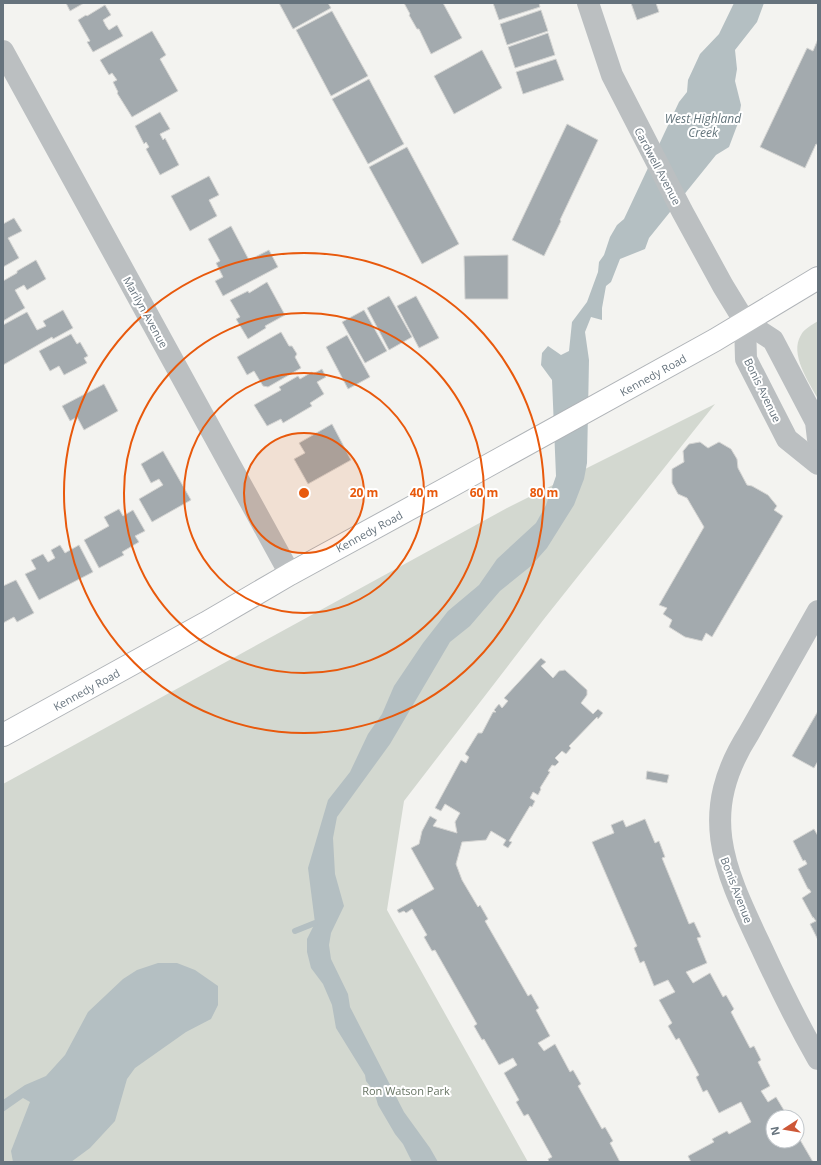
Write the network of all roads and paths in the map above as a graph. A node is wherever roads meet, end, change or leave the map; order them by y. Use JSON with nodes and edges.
{"nodes":[{"id":1,"x":588,"y":3,"type":"edge"},
{"id":2,"x":3,"y":50,"type":"edge"},
{"id":3,"x":818,"y":278,"type":"edge"},
{"id":4,"x":745,"y":322,"type":"junction"},
{"id":5,"x":818,"y":439,"type":"edge"},
{"id":6,"x":818,"y":464,"type":"edge"},
{"id":7,"x":290,"y":574,"type":"junction"},
{"id":8,"x":818,"y":611,"type":"edge"},
{"id":9,"x":3,"y":735,"type":"edge"},
{"id":10,"x":818,"y":1059,"type":"edge"}],
"edges":[{"from":1,"to":4,"type":"street","name":"Cardwell Avenue"},
{"from":2,"to":7,"type":"street","name":"Marilyn Avenue"},
{"from":3,"to":4,"type":"main road","name":"Kennedy Road"},
{"from":4,"to":5,"type":"street"},
{"from":4,"to":6,"type":"street","name":"Bonis Avenue"},
{"from":4,"to":7,"type":"main road","name":"Kennedy Road"},
{"from":7,"to":9,"type":"main road","name":"Kennedy Road"},
{"from":8,"to":10,"type":"street","name":"Bonis Avenue"}]}
